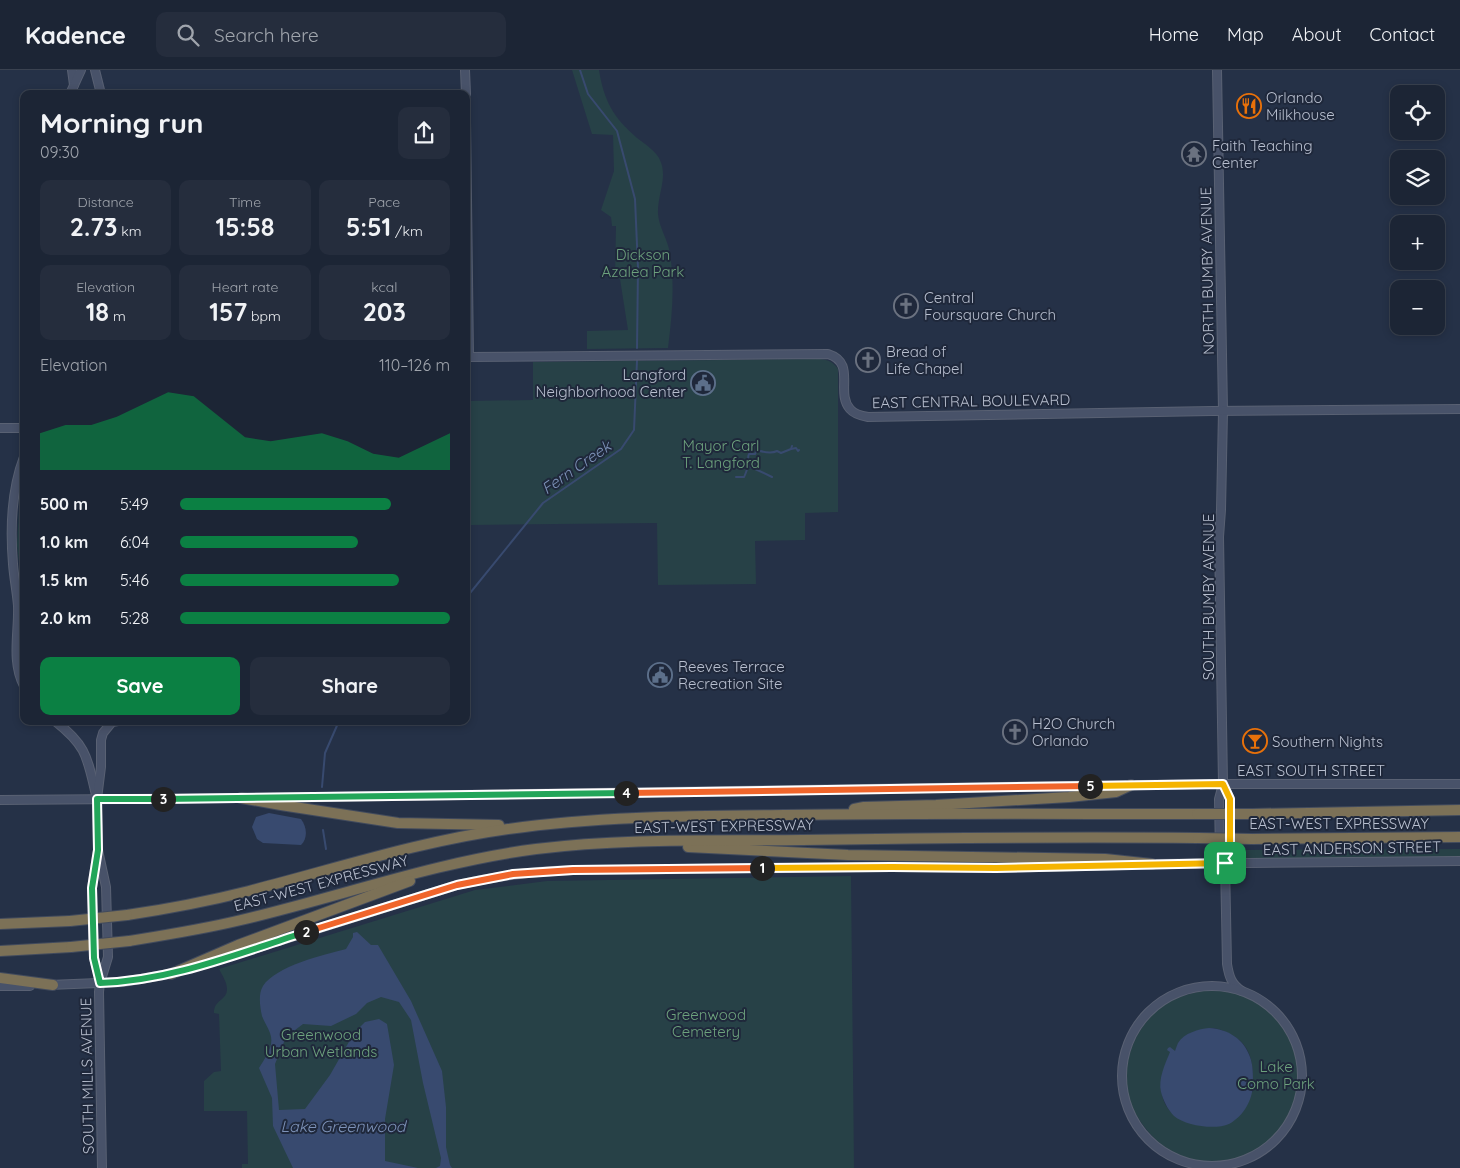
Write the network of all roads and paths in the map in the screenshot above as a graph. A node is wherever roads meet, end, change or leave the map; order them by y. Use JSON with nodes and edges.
{"nodes":[{"id":1,"x":72,"y":70,"type":"edge"},
{"id":2,"x":81,"y":70,"type":"edge"},
{"id":3,"x":95,"y":70,"type":"edge"},
{"id":4,"x":465,"y":70,"type":"edge"},
{"id":5,"x":1217,"y":70,"type":"edge"},
{"id":6,"x":72,"y":90,"type":"edge"},
{"id":7,"x":100,"y":90,"type":"edge"},
{"id":8,"x":466,"y":90,"type":"edge"},
{"id":9,"x":470,"y":357,"type":"edge"},
{"id":10,"x":1460,"y":409,"type":"edge"},
{"id":11,"x":1224,"y":411,"type":"junction"},
{"id":12,"x":0,"y":428,"type":"edge"},
{"id":13,"x":20,"y":428,"type":"edge"},
{"id":14,"x":20,"y":469,"type":"edge"},
{"id":15,"x":20,"y":673,"type":"edge"},
{"id":16,"x":60,"y":725,"type":"edge"},
{"id":17,"x":110,"y":725,"type":"edge"},
{"id":18,"x":1223,"y":784,"type":"junction"},
{"id":19,"x":1460,"y":784,"type":"edge"},
{"id":20,"x":1131,"y":785,"type":"junction"},
{"id":21,"x":241,"y":798,"type":"junction"},
{"id":22,"x":97,"y":799,"type":"junction"},
{"id":23,"x":0,"y":800,"type":"edge"},
{"id":24,"x":1460,"y":810,"type":"edge"},
{"id":25,"x":835,"y":814,"type":"junction"},
{"id":26,"x":530,"y":826,"type":"junction"},
{"id":27,"x":1460,"y":837,"type":"edge"},
{"id":28,"x":587,"y":844,"type":"junction"},
{"id":29,"x":98,"y":850,"type":"junction"},
{"id":30,"x":1460,"y":860,"type":"edge"},
{"id":31,"x":1225,"y":863,"type":"junction"},
{"id":32,"x":452,"y":864,"type":"junction"},
{"id":33,"x":1152,"y":864,"type":"junction"},
{"id":34,"x":0,"y":924,"type":"edge"},
{"id":35,"x":0,"y":951,"type":"edge"},
{"id":36,"x":1227,"y":964,"type":"junction"},
{"id":37,"x":171,"y":974,"type":"junction"},
{"id":38,"x":0,"y":978,"type":"edge"},
{"id":39,"x":100,"y":983,"type":"junction"},
{"id":40,"x":53,"y":985,"type":"junction"},
{"id":41,"x":0,"y":986,"type":"edge"},
{"id":42,"x":1212,"y":986,"type":"junction"},
{"id":43,"x":1242,"y":991,"type":"junction"},
{"id":44,"x":1239,"y":1165,"type":"edge"},
{"id":45,"x":102,"y":1168,"type":"edge"},
{"id":46,"x":1215,"y":1168,"type":"edge"}],
"edges":[{"from":1,"to":6,"type":"street"},
{"from":2,"to":6,"type":"street"},
{"from":3,"to":7,"type":"street"},
{"from":4,"to":8,"type":"street"},
{"from":5,"to":11,"type":"street","name":"NORTH BUMBY AVENUE"},
{"from":9,"to":11,"type":"street","name":"EAST CENTRAL BOULEVARD"},
{"from":10,"to":11,"type":"street","name":"EAST CENTRAL BOULEVARD"},
{"from":11,"to":18,"type":"street","name":"SOUTH BUMBY AVENUE"},
{"from":12,"to":13,"type":"street"},
{"from":14,"to":15,"type":"street"},
{"from":16,"to":22,"type":"street"},
{"from":17,"to":22,"type":"street","name":"SOUTH MILLS AVENUE"},
{"from":18,"to":19,"type":"street","name":"EAST SOUTH STREET"},
{"from":18,"to":20,"type":"street","name":"EAST SOUTH STREET"},
{"from":18,"to":31,"type":"street","name":"SOUTH BUMBY AVENUE"},
{"from":20,"to":21,"type":"street","name":"EAST SOUTH STREET"},
{"from":20,"to":25,"type":"highway"},
{"from":21,"to":22,"type":"street","name":"EAST SOUTH STREET"},
{"from":21,"to":26,"type":"highway"},
{"from":22,"to":23,"type":"street"},
{"from":22,"to":29,"type":"street","name":"SOUTH MILLS AVENUE"},
{"from":24,"to":25,"type":"highway","name":"EAST-WEST EXPRESSWAY","bridge":true},
{"from":25,"to":26,"type":"highway","name":"EAST-WEST EXPRESSWAY"},
{"from":26,"to":34,"type":"highway","name":"EAST-WEST EXPRESSWAY","bridge":true},
{"from":27,"to":28,"type":"highway","name":"EAST-WEST EXPRESSWAY","bridge":true},
{"from":28,"to":32,"type":"highway","name":"EAST-WEST EXPRESSWAY"},
{"from":28,"to":33,"type":"highway"},
{"from":29,"to":39,"type":"street","name":"SOUTH MILLS AVENUE"},
{"from":29,"to":39,"type":"street","name":"SOUTH MILLS AVENUE"},
{"from":30,"to":31,"type":"street","name":"EAST ANDERSON STREET"},
{"from":31,"to":33,"type":"street","name":"EAST ANDERSON STREET"},
{"from":31,"to":36,"type":"street","name":"SOUTH BUMBY AVENUE"},
{"from":32,"to":35,"type":"highway","name":"EAST-WEST EXPRESSWAY","bridge":true},
{"from":32,"to":37,"type":"highway"},
{"from":33,"to":37,"type":"street","name":"EAST ANDERSON STREET"},
{"from":36,"to":42,"type":"street","name":"SOUTH BUMBY AVENUE"},
{"from":36,"to":43,"type":"street","name":"SOUTH BUMBY AVENUE"},
{"from":37,"to":39,"type":"street","name":"EAST ANDERSON STREET"},
{"from":38,"to":40,"type":"highway"},
{"from":39,"to":40,"type":"street","name":"EAST ANDERSON STREET"},
{"from":39,"to":45,"type":"street","name":"SOUTH MILLS AVENUE"},
{"from":40,"to":41,"type":"street","name":"EAST ANDERSON STREET"},
{"from":42,"to":43,"type":"street"},
{"from":42,"to":46,"type":"street"},
{"from":43,"to":44,"type":"street"},
{"from":44,"to":46,"type":"street"}]}
